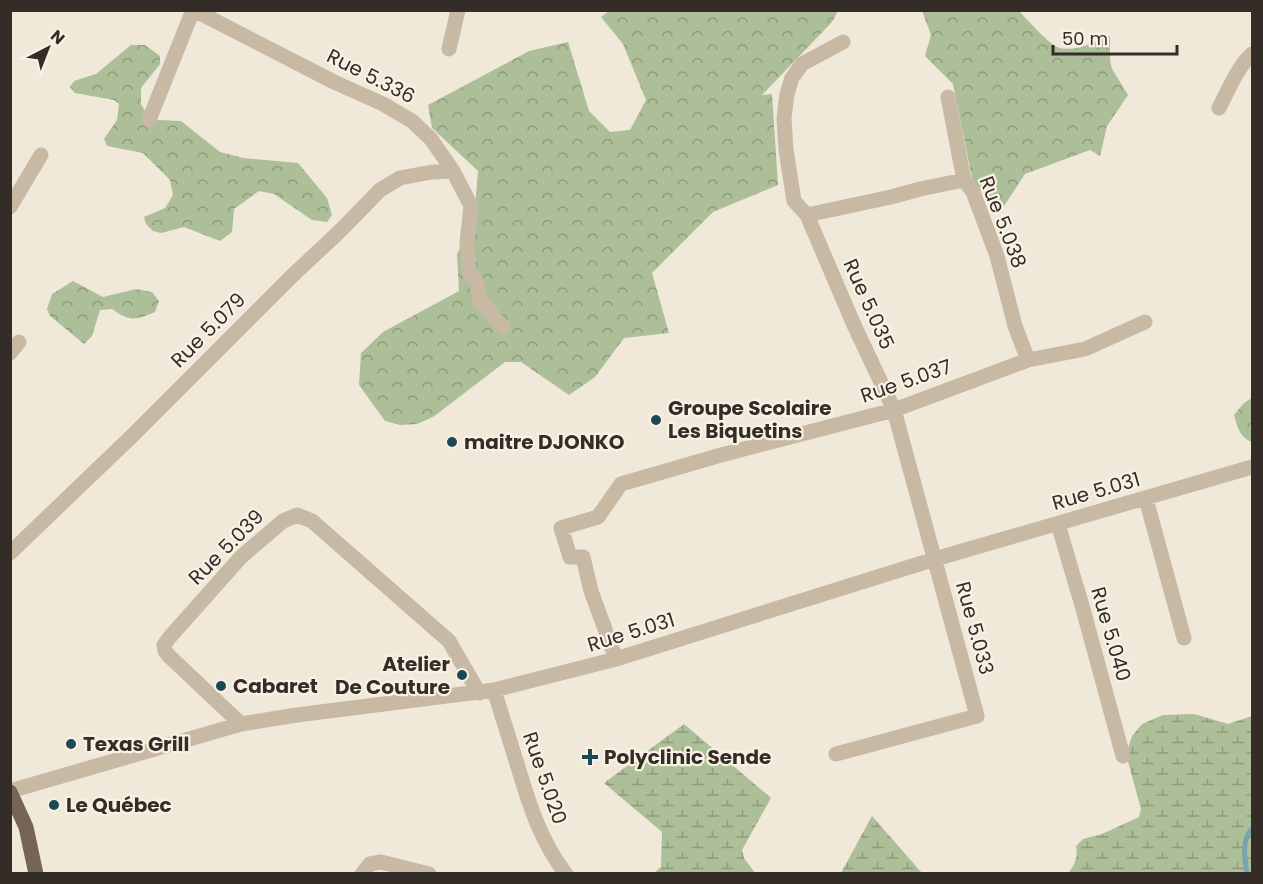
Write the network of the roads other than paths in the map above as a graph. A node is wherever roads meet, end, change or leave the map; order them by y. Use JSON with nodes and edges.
{"nodes":[{"id":1,"x":193,"y":10,"type":"edge"},
{"id":2,"x":458,"y":10,"type":"edge"},
{"id":3,"x":843,"y":42,"type":"dead end"},
{"id":4,"x":448,"y":49,"type":"dead end"},
{"id":5,"x":1252,"y":54,"type":"edge"},
{"id":6,"x":948,"y":97,"type":"dead end"},
{"id":7,"x":1219,"y":108,"type":"dead end"},
{"id":8,"x":149,"y":120,"type":"dead end"},
{"id":9,"x":41,"y":156,"type":"dead end"},
{"id":10,"x":453,"y":171,"type":"junction"},
{"id":11,"x":964,"y":180,"type":"junction"},
{"id":12,"x":10,"y":207,"type":"edge"},
{"id":13,"x":807,"y":215,"type":"junction"},
{"id":14,"x":1145,"y":322,"type":"dead end"},
{"id":15,"x":503,"y":327,"type":"dead end"},
{"id":16,"x":1028,"y":360,"type":"junction"},
{"id":17,"x":894,"y":410,"type":"junction"},
{"id":18,"x":1252,"y":467,"type":"edge"},
{"id":19,"x":1146,"y":499,"type":"junction"},
{"id":20,"x":1058,"y":524,"type":"junction"},
{"id":21,"x":10,"y":553,"type":"edge"},
{"id":22,"x":935,"y":559,"type":"junction"},
{"id":23,"x":1184,"y":638,"type":"dead end"},
{"id":24,"x":616,"y":659,"type":"junction"},
{"id":25,"x":486,"y":692,"type":"junction"},
{"id":26,"x":241,"y":724,"type":"junction"},
{"id":27,"x":836,"y":754,"type":"dead end"},
{"id":28,"x":1123,"y":756,"type":"dead end"},
{"id":29,"x":10,"y":792,"type":"edge"},
{"id":30,"x":36,"y":873,"type":"edge"},
{"id":31,"x":362,"y":873,"type":"edge"},
{"id":32,"x":429,"y":873,"type":"edge"},
{"id":33,"x":566,"y":873,"type":"edge"}],
"edges":[{"from":1,"to":8,"type":"street"},
{"from":1,"to":10,"type":"street","name":"Rue 5.336"},
{"from":2,"to":4,"type":"street"},
{"from":3,"to":13,"type":"street","name":"Rue 5.035"},
{"from":5,"to":7,"type":"street"},
{"from":6,"to":11,"type":"street","name":"Rue 5.038"},
{"from":9,"to":12,"type":"street"},
{"from":10,"to":15,"type":"street","name":"Rue 5.336"},
{"from":10,"to":21,"type":"street","name":"Rue 5.079"},
{"from":11,"to":13,"type":"street"},
{"from":11,"to":16,"type":"street","name":"Rue 5.038"},
{"from":13,"to":17,"type":"street","name":"Rue 5.035"},
{"from":14,"to":16,"type":"street","name":"Rue 5.037"},
{"from":16,"to":17,"type":"street","name":"Rue 5.037"},
{"from":17,"to":22,"type":"street","name":"Rue 5.033"},
{"from":17,"to":24,"type":"street","name":"Rue 5.037"},
{"from":18,"to":19,"type":"street","name":"Rue 5.031"},
{"from":19,"to":20,"type":"street","name":"Rue 5.031"},
{"from":19,"to":23,"type":"street"},
{"from":20,"to":22,"type":"street","name":"Rue 5.031"},
{"from":20,"to":28,"type":"street","name":"Rue 5.040"},
{"from":22,"to":24,"type":"street","name":"Rue 5.031"},
{"from":22,"to":27,"type":"street","name":"Rue 5.033"},
{"from":24,"to":25,"type":"street","name":"Rue 5.031"},
{"from":25,"to":26,"type":"street","name":"Rue 5.031"},
{"from":25,"to":26,"type":"street","name":"Rue 5.039"},
{"from":25,"to":33,"type":"street","name":"Rue 5.020"},
{"from":26,"to":29,"type":"street","name":"Rue 5.031"},
{"from":29,"to":30,"type":"main road"},
{"from":31,"to":32,"type":"street"}]}
